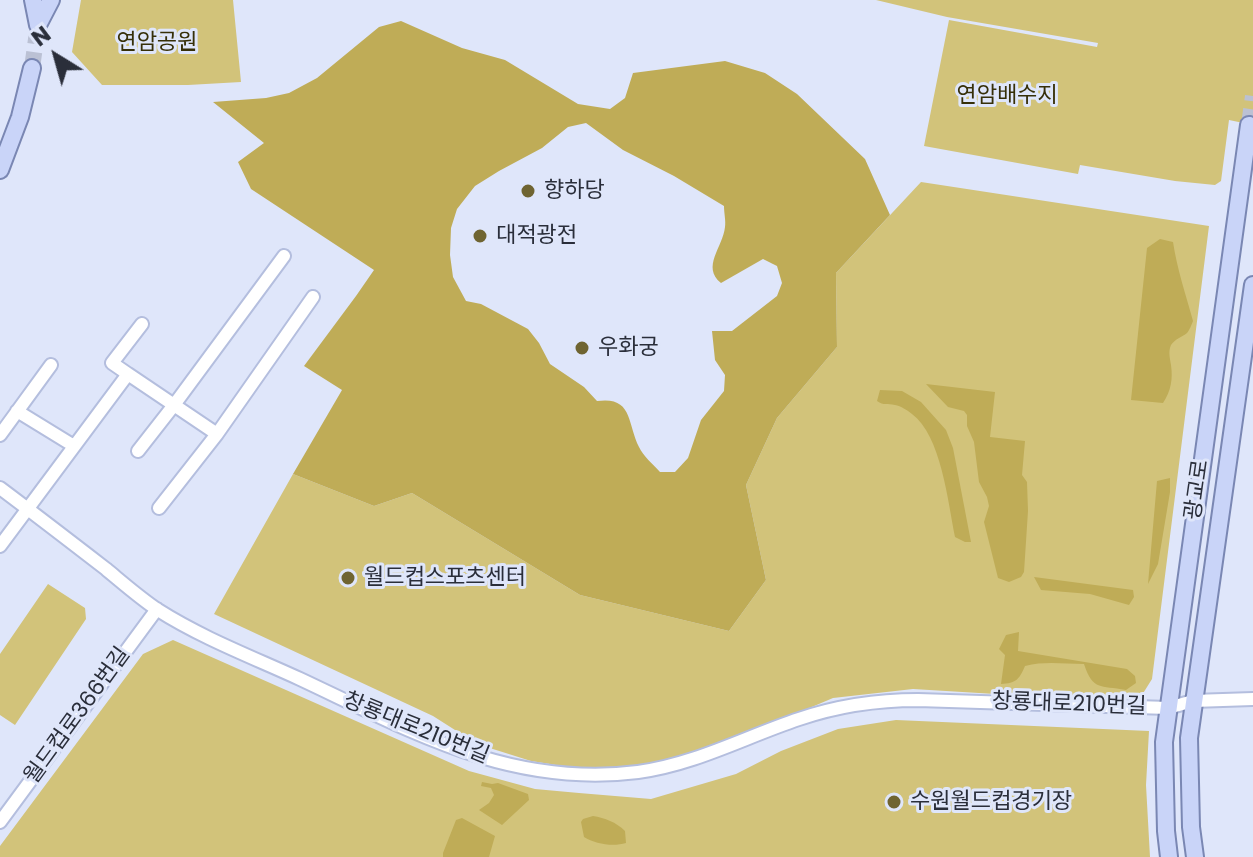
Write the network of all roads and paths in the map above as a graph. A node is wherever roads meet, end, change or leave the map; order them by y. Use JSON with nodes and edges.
{"nodes":[{"id":1,"x":33,"y":0,"type":"edge"},
{"id":2,"x":51,"y":0,"type":"edge"},
{"id":3,"x":32,"y":68,"type":"tunnel mouth"},
{"id":4,"x":1249,"y":125,"type":"dead end"},
{"id":5,"x":0,"y":170,"type":"edge"},
{"id":6,"x":284,"y":256,"type":"dead end"},
{"id":7,"x":1253,"y":285,"type":"edge"},
{"id":8,"x":313,"y":297,"type":"dead end"},
{"id":9,"x":142,"y":324,"type":"dead end"},
{"id":10,"x":51,"y":365,"type":"dead end"},
{"id":11,"x":128,"y":374,"type":"junction"},
{"id":12,"x":174,"y":405,"type":"junction"},
{"id":13,"x":17,"y":411,"type":"junction"},
{"id":14,"x":217,"y":434,"type":"junction"},
{"id":15,"x":0,"y":435,"type":"edge"},
{"id":16,"x":74,"y":446,"type":"junction"},
{"id":17,"x":138,"y":451,"type":"dead end"},
{"id":18,"x":0,"y":488,"type":"edge"},
{"id":19,"x":27,"y":508,"type":"junction"},
{"id":20,"x":159,"y":508,"type":"dead end"},
{"id":21,"x":0,"y":546,"type":"edge"},
{"id":22,"x":157,"y":609,"type":"junction"},
{"id":23,"x":1253,"y":699,"type":"edge"},
{"id":24,"x":1193,"y":701,"type":"junction"},
{"id":25,"x":1168,"y":708,"type":"junction"},
{"id":26,"x":0,"y":822,"type":"edge"},
{"id":27,"x":1169,"y":857,"type":"edge"},
{"id":28,"x":1195,"y":857,"type":"edge"}],
"edges":[{"from":1,"to":2,"type":"main road"},
{"from":3,"to":5,"type":"main road"},
{"from":4,"to":25,"type":"main road","name":"광교로"},
{"from":6,"to":12,"type":"street"},
{"from":7,"to":24,"type":"main road","name":"광교로"},
{"from":8,"to":14,"type":"street"},
{"from":9,"to":11,"type":"street"},
{"from":10,"to":13,"type":"street"},
{"from":11,"to":12,"type":"street"},
{"from":11,"to":16,"type":"street"},
{"from":12,"to":14,"type":"street"},
{"from":12,"to":17,"type":"street"},
{"from":13,"to":15,"type":"street"},
{"from":13,"to":16,"type":"street"},
{"from":14,"to":20,"type":"street"},
{"from":16,"to":19,"type":"street"},
{"from":18,"to":19,"type":"street","name":"창룡대로210번길"},
{"from":19,"to":21,"type":"street"},
{"from":19,"to":22,"type":"street","name":"창룡대로210번길"},
{"from":22,"to":25,"type":"street","name":"창룡대로210번길"},
{"from":22,"to":26,"type":"street","name":"월드컵로366번길"},
{"from":23,"to":24,"type":"street","name":"창룡대로210번길"},
{"from":24,"to":25,"type":"street","name":"창룡대로210번길"},
{"from":24,"to":28,"type":"main road","name":"광교로"},
{"from":25,"to":27,"type":"main road","name":"광교로"}]}
